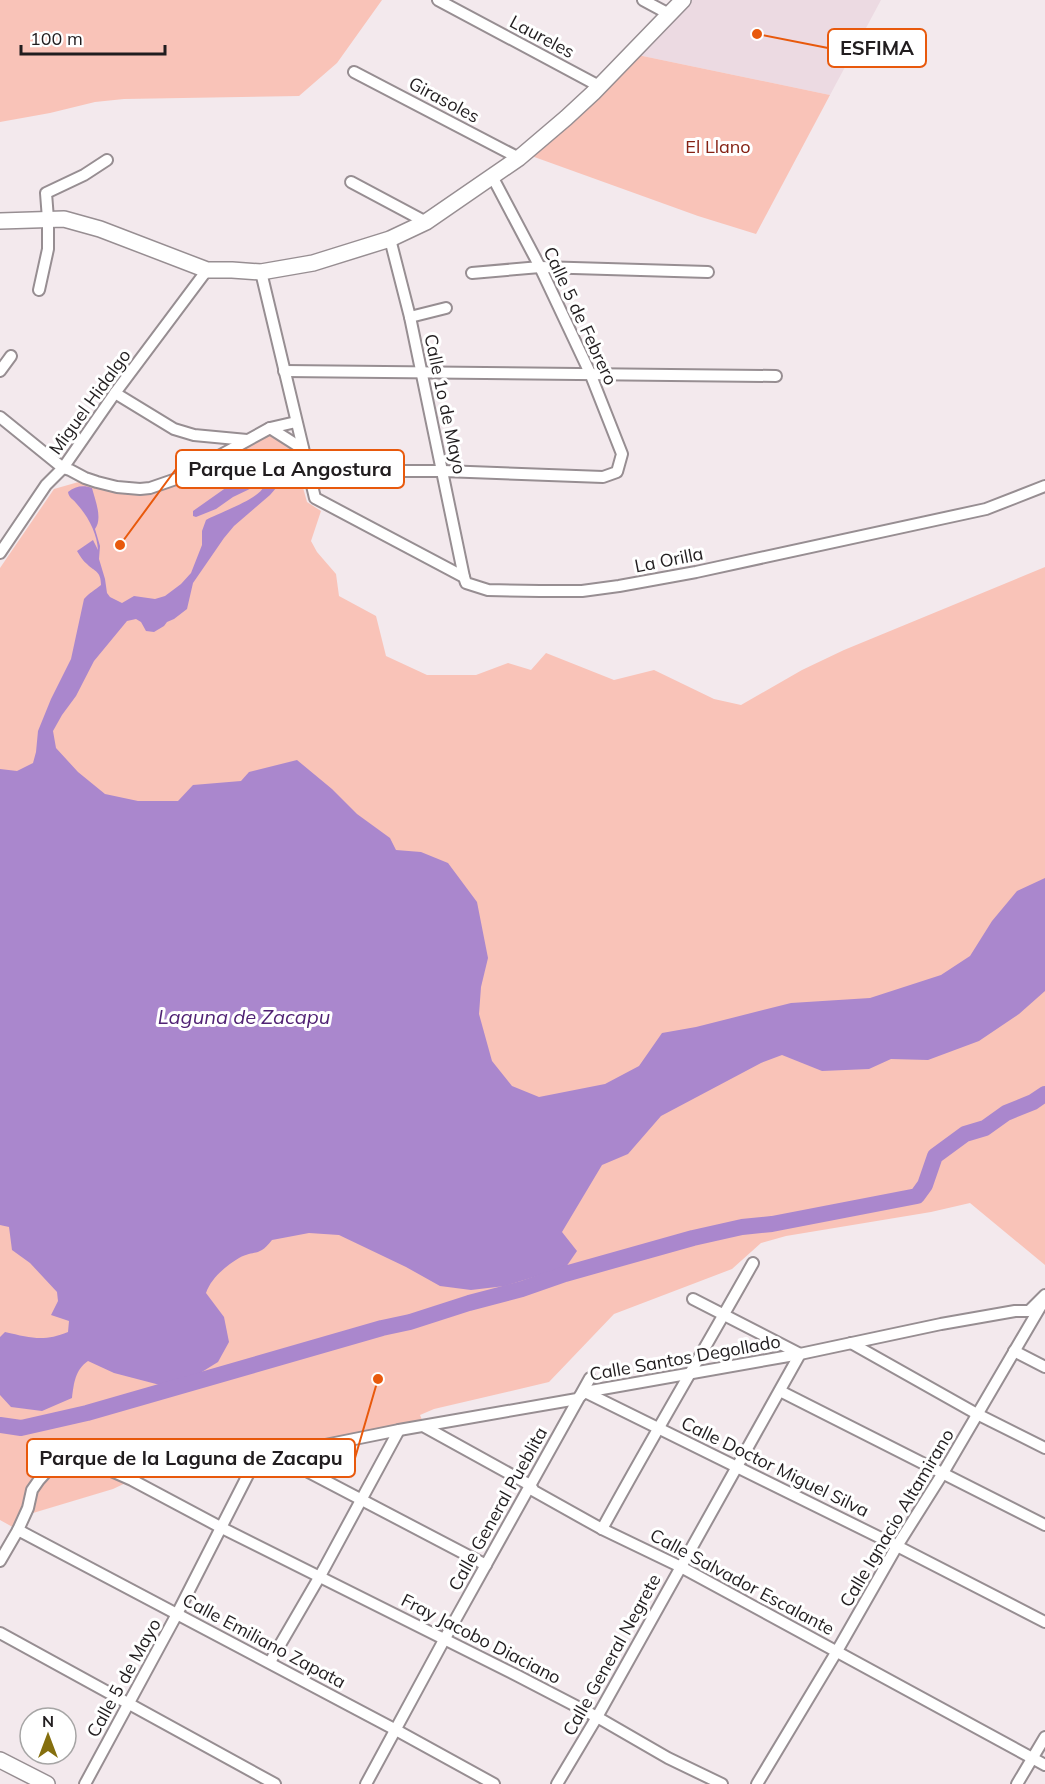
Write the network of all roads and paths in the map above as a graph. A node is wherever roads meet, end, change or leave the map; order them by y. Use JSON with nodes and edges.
{"nodes":[{"id":1,"x":438,"y":0,"type":"edge"},
{"id":2,"x":643,"y":0,"type":"edge"},
{"id":3,"x":683,"y":0,"type":"edge"},
{"id":4,"x":669,"y":14,"type":"junction"},
{"id":5,"x":354,"y":72,"type":"dead end"},
{"id":6,"x":598,"y":86,"type":"junction"},
{"id":7,"x":519,"y":158,"type":"junction"},
{"id":8,"x":107,"y":160,"type":"dead end"},
{"id":9,"x":493,"y":178,"type":"junction"},
{"id":10,"x":351,"y":182,"type":"dead end"},
{"id":11,"x":48,"y":219,"type":"junction"},
{"id":12,"x":0,"y":221,"type":"edge"},
{"id":13,"x":426,"y":222,"type":"junction"},
{"id":14,"x":390,"y":239,"type":"junction"},
{"id":15,"x":540,"y":267,"type":"junction"},
{"id":16,"x":207,"y":270,"type":"junction"},
{"id":17,"x":261,"y":272,"type":"junction"},
{"id":18,"x":708,"y":272,"type":"dead end"},
{"id":19,"x":472,"y":273,"type":"dead end"},
{"id":20,"x":39,"y":290,"type":"dead end"},
{"id":21,"x":446,"y":308,"type":"dead end"},
{"id":22,"x":410,"y":317,"type":"junction"},
{"id":23,"x":11,"y":356,"type":"dead end"},
{"id":24,"x":0,"y":371,"type":"edge"},
{"id":25,"x":284,"y":371,"type":"junction"},
{"id":26,"x":420,"y":373,"type":"junction"},
{"id":27,"x":590,"y":373,"type":"junction"},
{"id":28,"x":776,"y":376,"type":"dead end"},
{"id":29,"x":115,"y":393,"type":"junction"},
{"id":30,"x":0,"y":417,"type":"edge"},
{"id":31,"x":296,"y":422,"type":"junction"},
{"id":32,"x":270,"y":428,"type":"junction"},
{"id":33,"x":248,"y":440,"type":"junction"},
{"id":34,"x":303,"y":449,"type":"junction"},
{"id":35,"x":63,"y":468,"type":"junction"},
{"id":36,"x":308,"y":471,"type":"junction"},
{"id":37,"x":443,"y":471,"type":"junction"},
{"id":38,"x":1045,"y":486,"type":"edge"},
{"id":39,"x":0,"y":553,"type":"edge"},
{"id":40,"x":464,"y":577,"type":"junction"},
{"id":41,"x":753,"y":1263,"type":"dead end"},
{"id":42,"x":1045,"y":1297,"type":"edge"},
{"id":43,"x":693,"y":1299,"type":"dead end"},
{"id":44,"x":1029,"y":1311,"type":"junction"},
{"id":45,"x":724,"y":1314,"type":"junction"},
{"id":46,"x":1030,"y":1324,"type":"junction"},
{"id":47,"x":850,"y":1344,"type":"junction"},
{"id":48,"x":1014,"y":1351,"type":"junction"},
{"id":49,"x":800,"y":1354,"type":"junction"},
{"id":50,"x":1045,"y":1367,"type":"edge"},
{"id":51,"x":691,"y":1373,"type":"junction"},
{"id":52,"x":590,"y":1378,"type":"dead end"},
{"id":53,"x":780,"y":1391,"type":"junction"},
{"id":54,"x":581,"y":1395,"type":"junction"},
{"id":55,"x":977,"y":1414,"type":"junction"},
{"id":56,"x":425,"y":1427,"type":"junction"},
{"id":57,"x":658,"y":1427,"type":"junction"},
{"id":58,"x":399,"y":1430,"type":"junction"},
{"id":59,"x":1045,"y":1448,"type":"edge"},
{"id":60,"x":278,"y":1456,"type":"junction"},
{"id":61,"x":256,"y":1459,"type":"joint"},
{"id":62,"x":737,"y":1468,"type":"junction"},
{"id":63,"x":943,"y":1473,"type":"junction"},
{"id":64,"x":530,"y":1485,"type":"junction"},
{"id":65,"x":361,"y":1498,"type":"junction"},
{"id":66,"x":1045,"y":1525,"type":"edge"},
{"id":67,"x":222,"y":1528,"type":"junction"},
{"id":68,"x":602,"y":1529,"type":"junction"},
{"id":69,"x":18,"y":1530,"type":"junction"},
{"id":70,"x":897,"y":1546,"type":"junction"},
{"id":71,"x":0,"y":1561,"type":"edge"},
{"id":72,"x":486,"y":1565,"type":"junction"},
{"id":73,"x":681,"y":1567,"type":"junction"},
{"id":74,"x":320,"y":1576,"type":"junction"},
{"id":75,"x":177,"y":1614,"type":"junction"},
{"id":76,"x":1045,"y":1622,"type":"edge"},
{"id":77,"x":0,"y":1633,"type":"edge"},
{"id":78,"x":444,"y":1640,"type":"junction"},
{"id":79,"x":837,"y":1651,"type":"junction"},
{"id":80,"x":270,"y":1662,"type":"junction"},
{"id":81,"x":130,"y":1704,"type":"junction"},
{"id":82,"x":597,"y":1717,"type":"junction"},
{"id":83,"x":396,"y":1730,"type":"junction"},
{"id":84,"x":1045,"y":1737,"type":"edge"},
{"id":85,"x":1032,"y":1758,"type":"junction"},
{"id":86,"x":0,"y":1760,"type":"edge"},
{"id":87,"x":1045,"y":1765,"type":"edge"},
{"id":88,"x":47,"y":1784,"type":"edge"},
{"id":89,"x":85,"y":1784,"type":"edge"},
{"id":90,"x":275,"y":1784,"type":"edge"},
{"id":91,"x":366,"y":1784,"type":"edge"},
{"id":92,"x":494,"y":1784,"type":"edge"},
{"id":93,"x":557,"y":1784,"type":"edge"},
{"id":94,"x":722,"y":1784,"type":"edge"},
{"id":95,"x":757,"y":1784,"type":"edge"},
{"id":96,"x":1017,"y":1784,"type":"edge"}],
"edges":[{"from":1,"to":6,"type":"street","name":"Laureles"},
{"from":2,"to":4,"type":"street"},
{"from":3,"to":4,"type":"main road"},
{"from":4,"to":6,"type":"main road"},
{"from":5,"to":7,"type":"street","name":"Girasoles"},
{"from":6,"to":7,"type":"main road"},
{"from":7,"to":9,"type":"main road"},
{"from":8,"to":11,"type":"street"},
{"from":9,"to":13,"type":"main road"},
{"from":9,"to":15,"type":"street","name":"Calle 5 de Febrero"},
{"from":10,"to":13,"type":"street"},
{"from":11,"to":12,"type":"main road"},
{"from":11,"to":16,"type":"main road"},
{"from":11,"to":20,"type":"street"},
{"from":13,"to":14,"type":"main road"},
{"from":14,"to":17,"type":"main road"},
{"from":14,"to":22,"type":"street","name":"Calle 1o de Mayo"},
{"from":15,"to":18,"type":"street"},
{"from":15,"to":19,"type":"street"},
{"from":15,"to":27,"type":"street","name":"Calle 5 de Febrero"},
{"from":16,"to":17,"type":"main road"},
{"from":16,"to":29,"type":"street","name":"Miguel Hidalgo"},
{"from":17,"to":25,"type":"street"},
{"from":21,"to":22,"type":"street"},
{"from":22,"to":26,"type":"street","name":"Calle 1o de Mayo"},
{"from":23,"to":24,"type":"street"},
{"from":25,"to":26,"type":"street"},
{"from":25,"to":31,"type":"street"},
{"from":26,"to":27,"type":"street"},
{"from":26,"to":37,"type":"street","name":"Calle 1o de Mayo"},
{"from":27,"to":28,"type":"street"},
{"from":27,"to":37,"type":"street","name":"Calle 5 de Febrero"},
{"from":29,"to":33,"type":"street"},
{"from":29,"to":35,"type":"street","name":"Miguel Hidalgo"},
{"from":30,"to":35,"type":"street"},
{"from":31,"to":32,"type":"street"},
{"from":31,"to":34,"type":"street"},
{"from":32,"to":33,"type":"street"},
{"from":32,"to":34,"type":"street"},
{"from":33,"to":35,"type":"street"},
{"from":34,"to":36,"type":"street"},
{"from":35,"to":39,"type":"street","name":"Miguel Hidalgo"},
{"from":36,"to":37,"type":"street"},
{"from":36,"to":40,"type":"street","name":"La Orilla"},
{"from":37,"to":40,"type":"street","name":"Calle 1o de Mayo"},
{"from":38,"to":40,"type":"street","name":"La Orilla"},
{"from":41,"to":45,"type":"street"},
{"from":42,"to":44,"type":"street"},
{"from":42,"to":46,"type":"street","name":"Calle Ignacio Altamirano"},
{"from":43,"to":45,"type":"street"},
{"from":44,"to":46,"type":"street"},
{"from":44,"to":47,"type":"street","name":"Calle Santos Degollado"},
{"from":45,"to":49,"type":"street"},
{"from":45,"to":51,"type":"street"},
{"from":46,"to":48,"type":"street","name":"Calle Ignacio Altamirano"},
{"from":47,"to":49,"type":"street","name":"Calle Santos Degollado"},
{"from":47,"to":55,"type":"street"},
{"from":48,"to":50,"type":"street"},
{"from":48,"to":55,"type":"street","name":"Calle Ignacio Altamirano"},
{"from":49,"to":51,"type":"street","name":"Calle Santos Degollado"},
{"from":49,"to":53,"type":"street","name":"Calle General Negrete"},
{"from":51,"to":54,"type":"street","name":"Calle Santos Degollado"},
{"from":51,"to":57,"type":"street"},
{"from":52,"to":54,"type":"street","name":"Calle General Pueblita"},
{"from":53,"to":62,"type":"street","name":"Calle General Negrete"},
{"from":53,"to":63,"type":"street"},
{"from":54,"to":56,"type":"street","name":"Calle Santos Degollado"},
{"from":54,"to":57,"type":"street","name":"Calle Doctor Miguel Silva"},
{"from":54,"to":64,"type":"street","name":"Calle General Pueblita"},
{"from":55,"to":59,"type":"street"},
{"from":55,"to":63,"type":"street","name":"Calle Ignacio Altamirano"},
{"from":56,"to":58,"type":"street","name":"Calle Santos Degollado"},
{"from":56,"to":64,"type":"street","name":"Calle Salvador Escalante"},
{"from":57,"to":62,"type":"street","name":"Calle Doctor Miguel Silva"},
{"from":57,"to":68,"type":"street"},
{"from":58,"to":60,"type":"street","name":"Calle Santos Degollado"},
{"from":58,"to":65,"type":"street"},
{"from":60,"to":61,"type":"street","name":"Calle Santos Degollado"},
{"from":60,"to":65,"type":"street"},
{"from":61,"to":67,"type":"street","name":"Calle 5 de Mayo"},
{"from":62,"to":70,"type":"street","name":"Calle Doctor Miguel Silva"},
{"from":62,"to":73,"type":"street","name":"Calle General Negrete"},
{"from":63,"to":66,"type":"street"},
{"from":63,"to":70,"type":"street","name":"Calle Ignacio Altamirano"},
{"from":64,"to":68,"type":"street","name":"Calle Salvador Escalante"},
{"from":64,"to":72,"type":"street","name":"Calle General Pueblita"},
{"from":65,"to":72,"type":"street"},
{"from":65,"to":74,"type":"street"},
{"from":67,"to":69,"type":"street","name":"Fray Jacobo Diaciano"},
{"from":67,"to":74,"type":"street","name":"Fray Jacobo Diaciano"},
{"from":67,"to":75,"type":"street","name":"Calle 5 de Mayo"},
{"from":68,"to":73,"type":"street","name":"Calle Salvador Escalante"},
{"from":69,"to":71,"type":"street","name":"Fray Jacobo Diaciano"},
{"from":69,"to":75,"type":"street","name":"Calle Emiliano Zapata"},
{"from":70,"to":76,"type":"street","name":"Calle Doctor Miguel Silva"},
{"from":70,"to":79,"type":"street","name":"Calle Ignacio Altamirano"},
{"from":72,"to":78,"type":"street","name":"Calle General Pueblita"},
{"from":73,"to":79,"type":"street","name":"Calle Salvador Escalante"},
{"from":73,"to":82,"type":"street","name":"Calle General Negrete"},
{"from":74,"to":78,"type":"street","name":"Fray Jacobo Diaciano"},
{"from":74,"to":80,"type":"street"},
{"from":75,"to":80,"type":"street","name":"Calle Emiliano Zapata"},
{"from":75,"to":81,"type":"street","name":"Calle 5 de Mayo"},
{"from":77,"to":81,"type":"street"},
{"from":78,"to":82,"type":"street","name":"Fray Jacobo Diaciano"},
{"from":78,"to":83,"type":"street","name":"Calle General Pueblita"},
{"from":79,"to":85,"type":"street","name":"Calle Salvador Escalante"},
{"from":79,"to":95,"type":"street","name":"Calle Ignacio Altamirano"},
{"from":80,"to":83,"type":"street","name":"Calle Emiliano Zapata"},
{"from":81,"to":89,"type":"street","name":"Calle 5 de Mayo"},
{"from":81,"to":90,"type":"street"},
{"from":82,"to":93,"type":"street","name":"Calle General Negrete"},
{"from":82,"to":94,"type":"street","name":"Fray Jacobo Diaciano"},
{"from":83,"to":91,"type":"street","name":"Calle General Pueblita"},
{"from":83,"to":92,"type":"street","name":"Calle Emiliano Zapata"},
{"from":84,"to":85,"type":"street"},
{"from":85,"to":87,"type":"street","name":"Calle Salvador Escalante"},
{"from":85,"to":96,"type":"street"},
{"from":86,"to":88,"type":"main road"}]}
